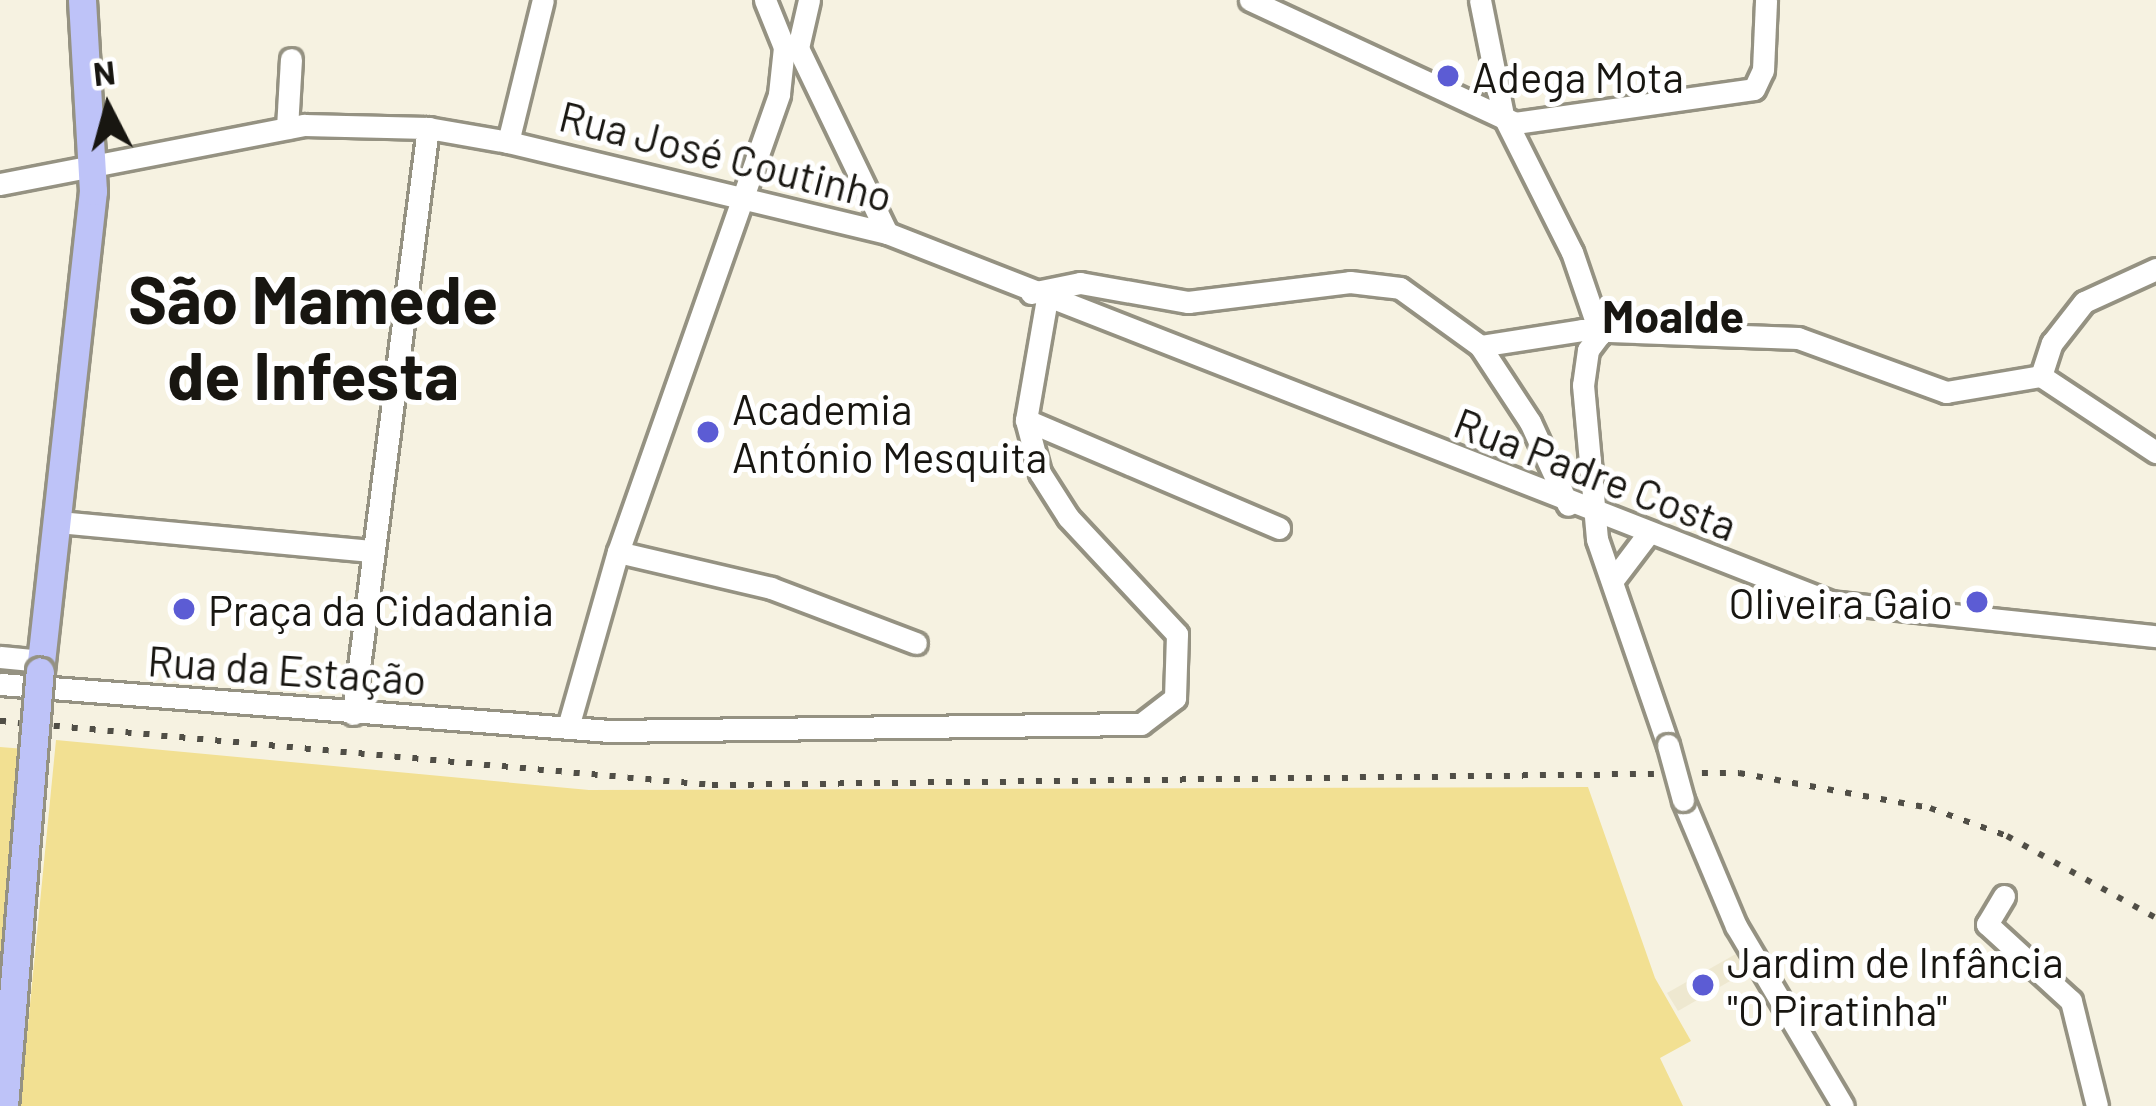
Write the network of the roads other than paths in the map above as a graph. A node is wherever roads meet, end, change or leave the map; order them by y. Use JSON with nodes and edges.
{"nodes":[{"id":1,"x":82,"y":0,"type":"edge"},
{"id":2,"x":543,"y":0,"type":"edge"},
{"id":3,"x":1250,"y":0,"type":"edge"},
{"id":4,"x":1480,"y":0,"type":"edge"},
{"id":5,"x":1766,"y":0,"type":"edge"},
{"id":6,"x":807,"y":4,"type":"edge"},
{"id":7,"x":769,"y":7,"type":"edge"},
{"id":8,"x":791,"y":47,"type":"junction"},
{"id":9,"x":291,"y":59,"type":"dead end"},
{"id":10,"x":813,"y":92,"type":"junction"},
{"id":11,"x":779,"y":94,"type":"junction"},
{"id":12,"x":1503,"y":115,"type":"junction"},
{"id":13,"x":287,"y":128,"type":"junction"},
{"id":14,"x":428,"y":128,"type":"junction"},
{"id":15,"x":508,"y":142,"type":"junction"},
{"id":16,"x":91,"y":167,"type":"junction"},
{"id":17,"x":0,"y":184,"type":"edge"},
{"id":18,"x":746,"y":193,"type":"junction"},
{"id":19,"x":887,"y":232,"type":"junction"},
{"id":20,"x":2156,"y":269,"type":"edge"},
{"id":21,"x":1039,"y":295,"type":"junction"},
{"id":22,"x":1600,"y":334,"type":"junction"},
{"id":23,"x":1480,"y":346,"type":"junction"},
{"id":24,"x":2041,"y":376,"type":"junction"},
{"id":25,"x":1026,"y":420,"type":"junction"},
{"id":26,"x":2156,"y":452,"type":"edge"},
{"id":27,"x":1568,"y":505,"type":"junction"},
{"id":28,"x":1594,"y":515,"type":"junction"},
{"id":29,"x":58,"y":522,"type":"junction"},
{"id":30,"x":1279,"y":528,"type":"dead end"},
{"id":31,"x":1647,"y":535,"type":"junction"},
{"id":32,"x":372,"y":551,"type":"junction"},
{"id":33,"x":618,"y":552,"type":"junction"},
{"id":34,"x":1613,"y":580,"type":"junction"},
{"id":35,"x":2156,"y":636,"type":"edge"},
{"id":36,"x":916,"y":643,"type":"dead end"},
{"id":37,"x":0,"y":657,"type":"edge"},
{"id":38,"x":41,"y":666,"type":"junction"},
{"id":39,"x":0,"y":684,"type":"edge"},
{"id":40,"x":352,"y":714,"type":"junction"},
{"id":41,"x":568,"y":727,"type":"junction"},
{"id":42,"x":2004,"y":896,"type":"dead end"},
{"id":43,"x":4,"y":1106,"type":"edge"},
{"id":44,"x":1843,"y":1106,"type":"edge"},
{"id":45,"x":2097,"y":1106,"type":"edge"}],
"edges":[{"from":1,"to":16,"type":"main road"},
{"from":2,"to":15,"type":"street"},
{"from":3,"to":12,"type":"street"},
{"from":4,"to":12,"type":"street"},
{"from":5,"to":12,"type":"street"},
{"from":6,"to":7,"type":"street"},
{"from":6,"to":8,"type":"street"},
{"from":7,"to":8,"type":"street"},
{"from":8,"to":10,"type":"street"},
{"from":8,"to":11,"type":"street"},
{"from":9,"to":13,"type":"street"},
{"from":10,"to":11,"type":"street"},
{"from":10,"to":19,"type":"street"},
{"from":11,"to":18,"type":"street"},
{"from":12,"to":22,"type":"street"},
{"from":13,"to":14,"type":"street","name":"Rua José Coutinho"},
{"from":13,"to":16,"type":"street","name":"Rua José Coutinho"},
{"from":14,"to":15,"type":"street","name":"Rua José Coutinho"},
{"from":14,"to":32,"type":"street"},
{"from":15,"to":18,"type":"street","name":"Rua José Coutinho"},
{"from":16,"to":17,"type":"street","name":"Rua José Coutinho"},
{"from":16,"to":29,"type":"main road"},
{"from":18,"to":19,"type":"street","name":"Rua José Coutinho"},
{"from":18,"to":33,"type":"street"},
{"from":19,"to":21,"type":"street","name":"Rua José Coutinho"},
{"from":20,"to":24,"type":"street"},
{"from":21,"to":23,"type":"street"},
{"from":21,"to":25,"type":"street"},
{"from":21,"to":27,"type":"street","name":"Rua Padre Costa"},
{"from":22,"to":23,"type":"street"},
{"from":22,"to":24,"type":"street"},
{"from":22,"to":28,"type":"street"},
{"from":23,"to":27,"type":"street"},
{"from":24,"to":26,"type":"street"},
{"from":25,"to":30,"type":"street"},
{"from":25,"to":41,"type":"street","name":"Rua da Estação"},
{"from":27,"to":28,"type":"street","name":"Rua Padre Costa"},
{"from":28,"to":31,"type":"street","name":"Rua Padre Costa"},
{"from":28,"to":34,"type":"street"},
{"from":29,"to":32,"type":"street"},
{"from":29,"to":38,"type":"main road"},
{"from":31,"to":34,"type":"street"},
{"from":31,"to":35,"type":"street","name":"Rua Padre Costa"},
{"from":32,"to":40,"type":"street"},
{"from":33,"to":36,"type":"street"},
{"from":33,"to":41,"type":"street"},
{"from":34,"to":44,"type":"street","bridge":true},
{"from":37,"to":38,"type":"street"},
{"from":38,"to":43,"type":"main road","bridge":true},
{"from":39,"to":40,"type":"street","name":"Rua da Estação"},
{"from":40,"to":41,"type":"street","name":"Rua da Estação"},
{"from":42,"to":45,"type":"street"}]}
